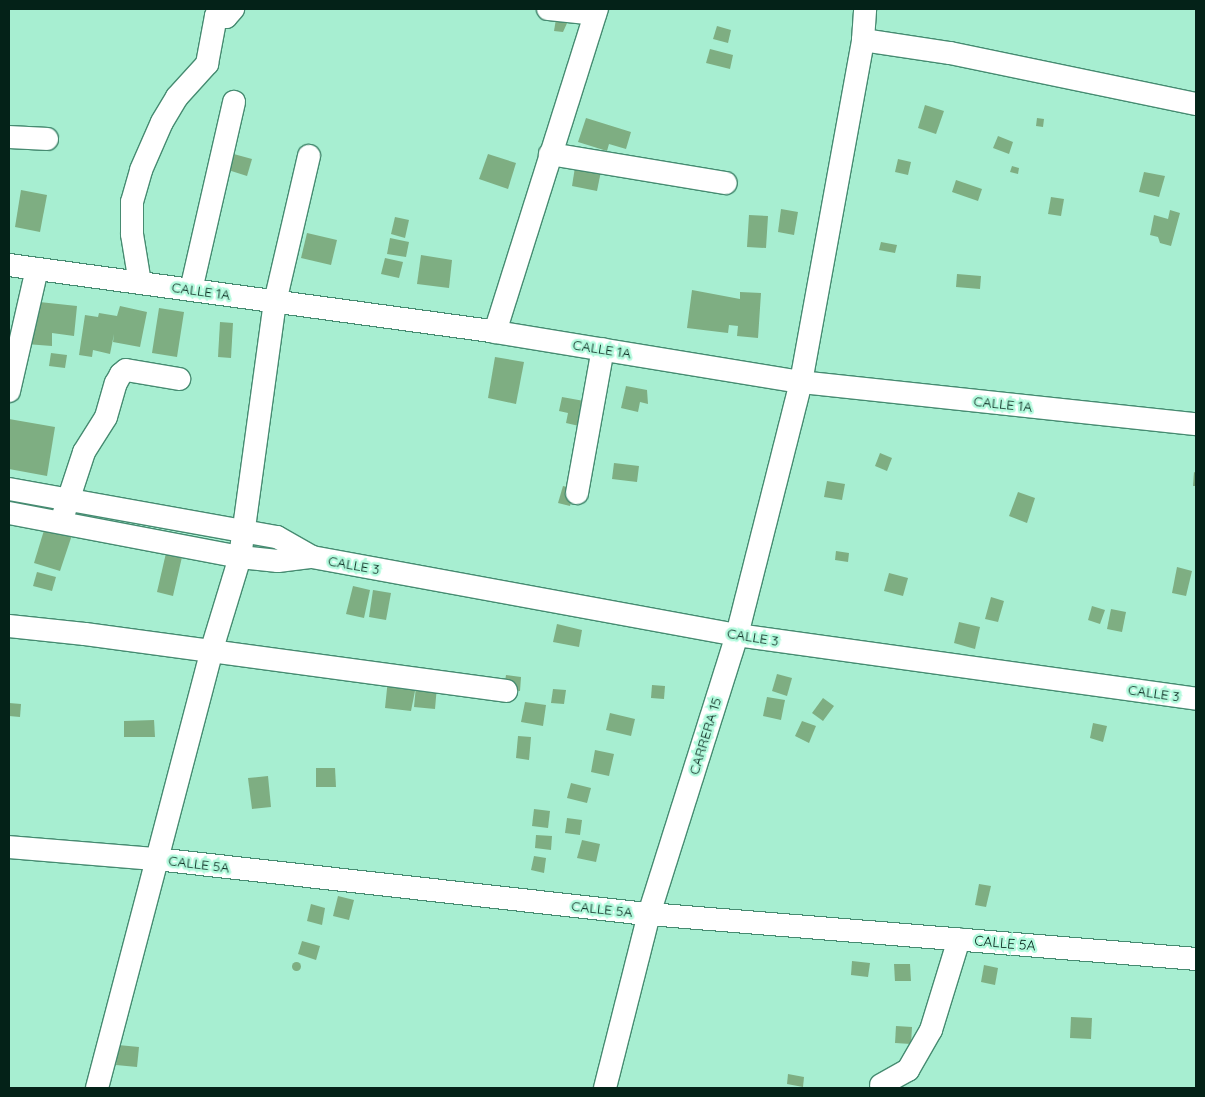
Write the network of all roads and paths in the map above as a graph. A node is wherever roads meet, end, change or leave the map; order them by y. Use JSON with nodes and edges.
{"nodes":[{"id":1,"x":548,"y":9,"type":"edge"},
{"id":2,"x":864,"y":9,"type":"edge"},
{"id":3,"x":221,"y":11,"type":"edge"},
{"id":4,"x":596,"y":11,"type":"edge"},
{"id":5,"x":863,"y":40,"type":"junction"},
{"id":6,"x":234,"y":102,"type":"dead end"},
{"id":7,"x":1196,"y":104,"type":"edge"},
{"id":8,"x":9,"y":137,"type":"edge"},
{"id":9,"x":47,"y":138,"type":"dead end"},
{"id":10,"x":550,"y":154,"type":"junction"},
{"id":11,"x":309,"y":156,"type":"dead end"},
{"id":12,"x":726,"y":183,"type":"dead end"},
{"id":13,"x":9,"y":265,"type":"edge"},
{"id":14,"x":37,"y":269,"type":"junction"},
{"id":15,"x":140,"y":283,"type":"junction"},
{"id":16,"x":191,"y":290,"type":"junction"},
{"id":17,"x":275,"y":302,"type":"junction"},
{"id":18,"x":495,"y":332,"type":"junction"},
{"id":19,"x":603,"y":349,"type":"junction"},
{"id":20,"x":179,"y":379,"type":"dead end"},
{"id":21,"x":802,"y":382,"type":"junction"},
{"id":22,"x":9,"y":391,"type":"edge"},
{"id":23,"x":1196,"y":424,"type":"edge"},
{"id":24,"x":9,"y":489,"type":"edge"},
{"id":25,"x":577,"y":493,"type":"dead end"},
{"id":26,"x":66,"y":501,"type":"junction"},
{"id":27,"x":9,"y":513,"type":"edge"},
{"id":28,"x":62,"y":524,"type":"junction"},
{"id":29,"x":244,"y":532,"type":"junction"},
{"id":30,"x":240,"y":557,"type":"junction"},
{"id":31,"x":312,"y":557,"type":"junction"},
{"id":32,"x":9,"y":626,"type":"edge"},
{"id":33,"x":737,"y":635,"type":"junction"},
{"id":34,"x":211,"y":652,"type":"junction"},
{"id":35,"x":506,"y":691,"type":"dead end"},
{"id":36,"x":1196,"y":699,"type":"edge"},
{"id":37,"x":9,"y":847,"type":"edge"},
{"id":38,"x":156,"y":859,"type":"junction"},
{"id":39,"x":649,"y":914,"type":"junction"},
{"id":40,"x":959,"y":939,"type":"junction"},
{"id":41,"x":1196,"y":959,"type":"edge"},
{"id":42,"x":881,"y":1085,"type":"dead end"},
{"id":43,"x":97,"y":1088,"type":"edge"},
{"id":44,"x":605,"y":1088,"type":"edge"}],
"edges":[{"from":1,"to":4,"type":"street"},
{"from":2,"to":5,"type":"street","name":"CARRERA 15"},
{"from":3,"to":15,"type":"street"},
{"from":4,"to":10,"type":"street"},
{"from":5,"to":7,"type":"street"},
{"from":5,"to":21,"type":"street","name":"CARRERA 15"},
{"from":6,"to":16,"type":"street"},
{"from":8,"to":9,"type":"street"},
{"from":10,"to":12,"type":"street"},
{"from":10,"to":18,"type":"street"},
{"from":11,"to":17,"type":"street"},
{"from":13,"to":14,"type":"street","name":"CALLE 1A"},
{"from":14,"to":15,"type":"street","name":"CALLE 1A"},
{"from":14,"to":22,"type":"street"},
{"from":15,"to":16,"type":"street","name":"CALLE 1A"},
{"from":16,"to":17,"type":"street","name":"CALLE 1A"},
{"from":17,"to":18,"type":"street","name":"CALLE 1A"},
{"from":17,"to":29,"type":"street"},
{"from":18,"to":19,"type":"street","name":"CALLE 1A"},
{"from":19,"to":21,"type":"street","name":"CALLE 1A"},
{"from":19,"to":25,"type":"street"},
{"from":20,"to":26,"type":"street"},
{"from":21,"to":23,"type":"street","name":"CALLE 1A"},
{"from":21,"to":33,"type":"street","name":"CARRERA 15"},
{"from":24,"to":26,"type":"street","name":"CALLE 3"},
{"from":26,"to":28,"type":"street"},
{"from":26,"to":29,"type":"street","name":"CALLE 3"},
{"from":27,"to":28,"type":"street","name":"CALLE 3"},
{"from":28,"to":30,"type":"street","name":"CALLE 3"},
{"from":29,"to":30,"type":"street"},
{"from":29,"to":31,"type":"street","name":"CALLE 3"},
{"from":30,"to":31,"type":"street","name":"CALLE 3"},
{"from":30,"to":34,"type":"street"},
{"from":31,"to":33,"type":"street","name":"CALLE 3"},
{"from":32,"to":34,"type":"street"},
{"from":33,"to":36,"type":"street","name":"CALLE 3"},
{"from":33,"to":39,"type":"street","name":"CARRERA 15"},
{"from":34,"to":35,"type":"street"},
{"from":34,"to":38,"type":"street"},
{"from":37,"to":38,"type":"street","name":"CALLE 5A"},
{"from":38,"to":39,"type":"street","name":"CALLE 5A"},
{"from":38,"to":43,"type":"street"},
{"from":39,"to":40,"type":"street","name":"CALLE 5A"},
{"from":39,"to":44,"type":"street","name":"CARRERA 15"},
{"from":40,"to":41,"type":"street","name":"CALLE 5A"},
{"from":40,"to":42,"type":"street"}]}
